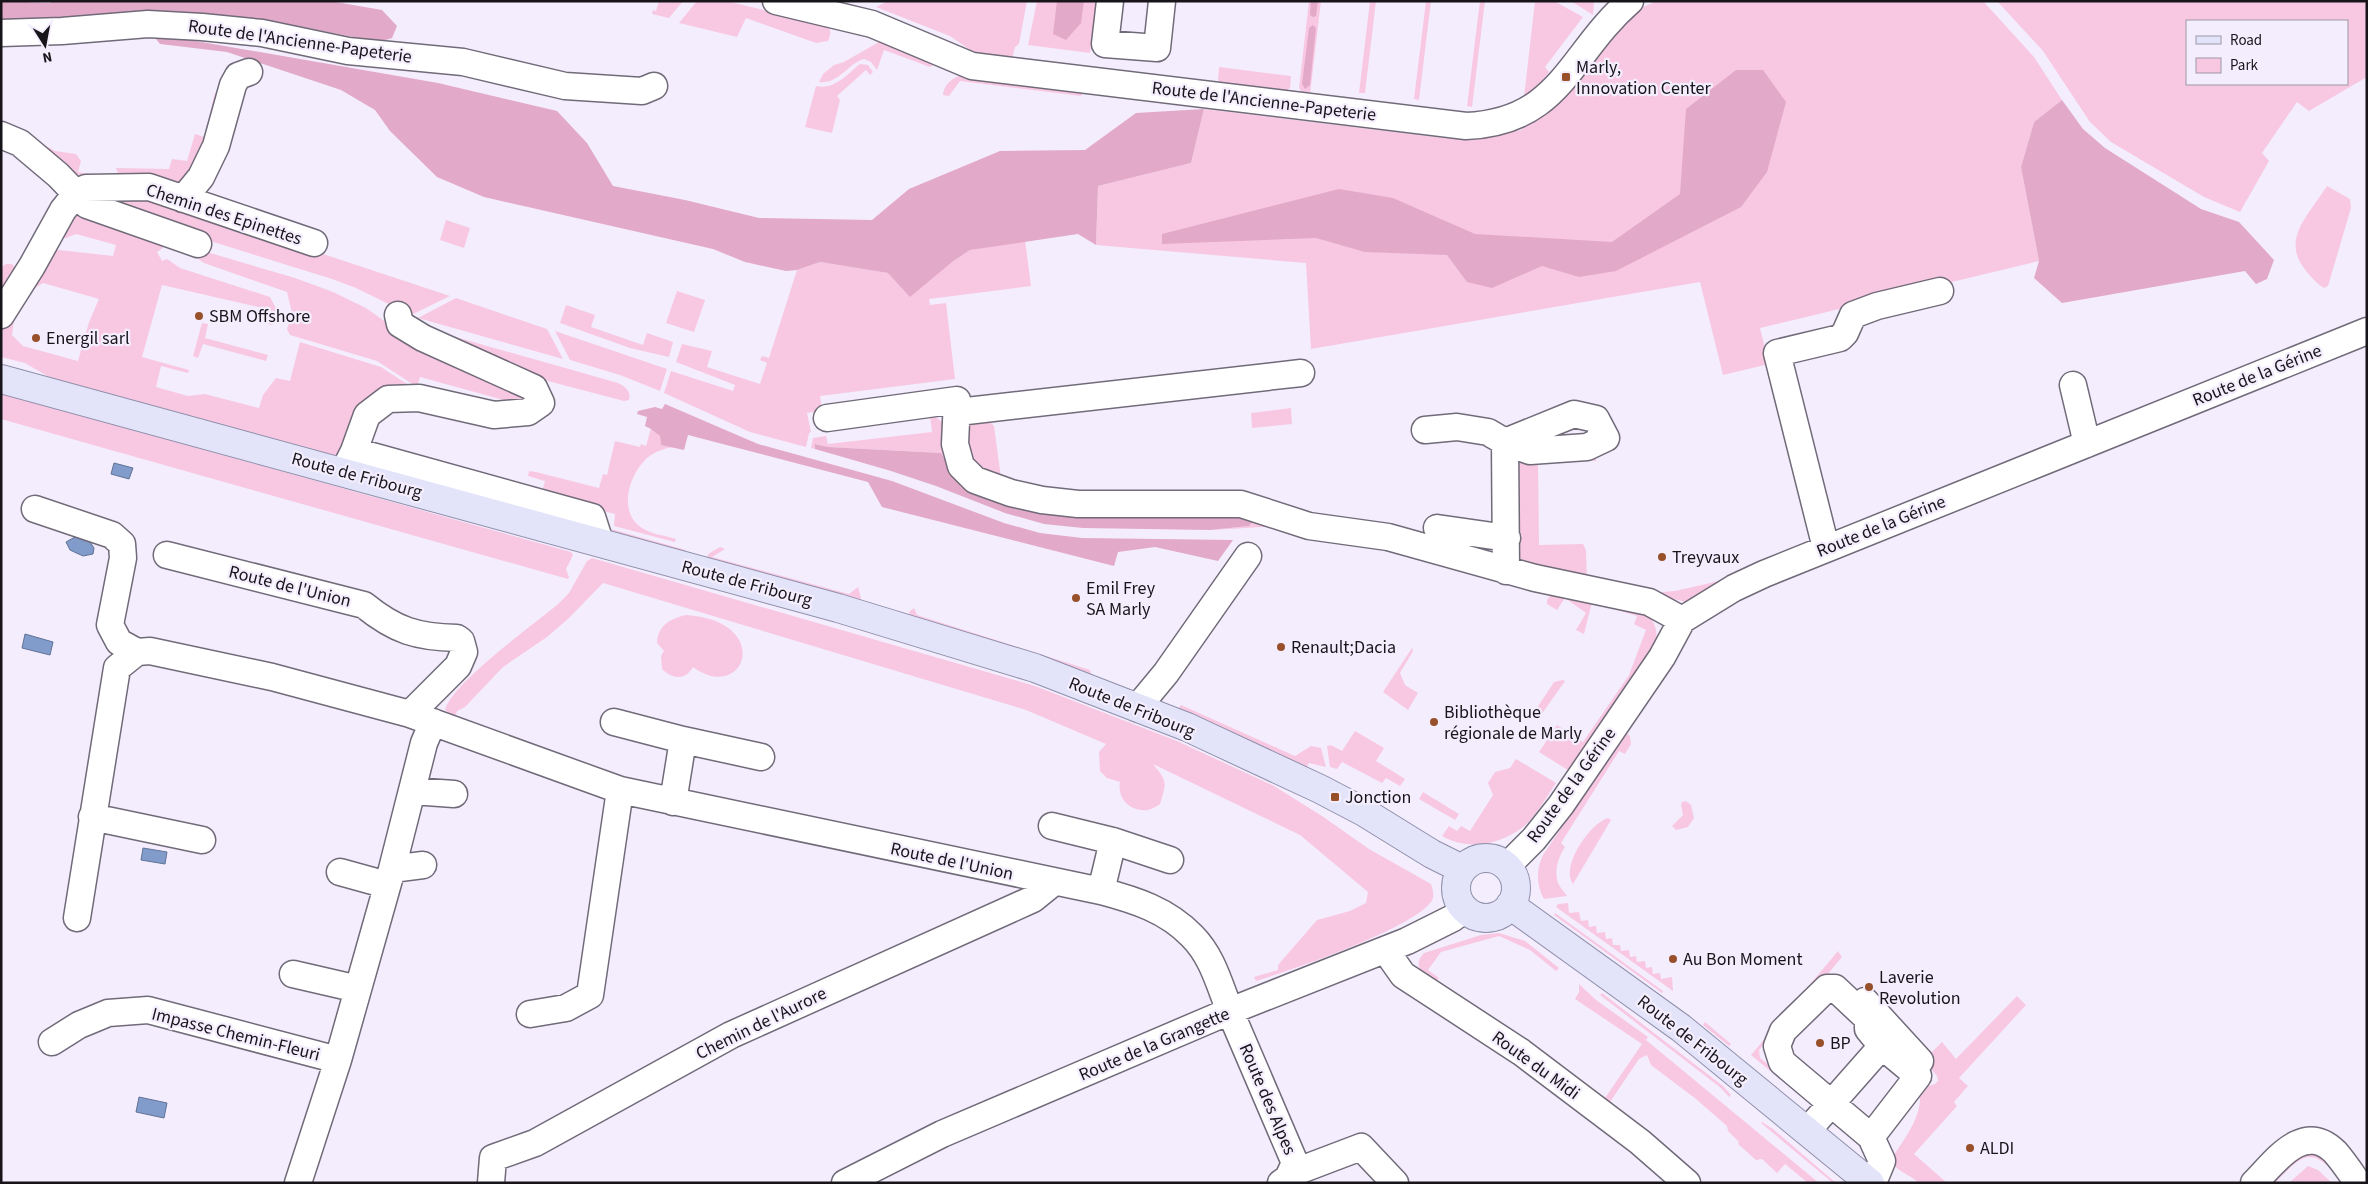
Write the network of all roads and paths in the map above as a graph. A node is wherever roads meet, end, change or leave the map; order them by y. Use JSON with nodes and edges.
{"nodes":[{"id":1,"x":776,"y":1,"type":"edge"},
{"id":2,"x":1110,"y":1,"type":"edge"},
{"id":3,"x":1162,"y":1,"type":"edge"},
{"id":4,"x":1630,"y":1,"type":"edge"},
{"id":5,"x":1,"y":33,"type":"edge"},
{"id":6,"x":249,"y":72,"type":"dead end"},
{"id":7,"x":654,"y":86,"type":"dead end"},
{"id":8,"x":1,"y":135,"type":"edge"},
{"id":9,"x":76,"y":194,"type":"junction"},
{"id":10,"x":183,"y":199,"type":"junction"},
{"id":11,"x":314,"y":243,"type":"dead end"},
{"id":12,"x":198,"y":244,"type":"dead end"},
{"id":13,"x":1940,"y":291,"type":"dead end"},
{"id":14,"x":5,"y":309,"type":"edge"},
{"id":15,"x":398,"y":315,"type":"dead end"},
{"id":16,"x":2367,"y":331,"type":"edge"},
{"id":17,"x":1301,"y":373,"type":"dead end"},
{"id":18,"x":1,"y":379,"type":"edge"},
{"id":19,"x":2073,"y":385,"type":"dead end"},
{"id":20,"x":958,"y":412,"type":"junction"},
{"id":21,"x":827,"y":418,"type":"dead end"},
{"id":22,"x":1425,"y":430,"type":"dead end"},
{"id":23,"x":2087,"y":444,"type":"junction"},
{"id":24,"x":349,"y":461,"type":"junction"},
{"id":25,"x":35,"y":510,"type":"dead end"},
{"id":26,"x":1437,"y":528,"type":"dead end"},
{"id":27,"x":1507,"y":538,"type":"junction"},
{"id":28,"x":1826,"y":548,"type":"junction"},
{"id":29,"x":167,"y":555,"type":"dead end"},
{"id":30,"x":1248,"y":556,"type":"dead end"},
{"id":31,"x":1506,"y":570,"type":"junction"},
{"id":32,"x":1682,"y":620,"type":"junction"},
{"id":33,"x":137,"y":652,"type":"junction"},
{"id":34,"x":1137,"y":708,"type":"junction"},
{"id":35,"x":421,"y":718,"type":"junction"},
{"id":36,"x":614,"y":722,"type":"dead end"},
{"id":37,"x":684,"y":740,"type":"junction"},
{"id":38,"x":761,"y":756,"type":"dead end"},
{"id":39,"x":620,"y":790,"type":"junction"},
{"id":40,"x":412,"y":791,"type":"junction"},
{"id":41,"x":454,"y":794,"type":"dead end"},
{"id":42,"x":673,"y":802,"type":"junction"},
{"id":43,"x":92,"y":817,"type":"junction"},
{"id":44,"x":1052,"y":826,"type":"dead end"},
{"id":45,"x":202,"y":840,"type":"dead end"},
{"id":46,"x":1113,"y":841,"type":"junction"},
{"id":47,"x":1170,"y":860,"type":"dead end"},
{"id":48,"x":423,"y":865,"type":"dead end"},
{"id":49,"x":1507,"y":866,"type":"junction"},
{"id":50,"x":1462,"y":869,"type":"junction"},
{"id":51,"x":340,"y":872,"type":"dead end"},
{"id":52,"x":389,"y":877,"type":"junction"},
{"id":53,"x":1054,"y":882,"type":"junction"},
{"id":54,"x":1101,"y":891,"type":"junction"},
{"id":55,"x":1510,"y":905,"type":"junction"},
{"id":56,"x":1465,"y":909,"type":"junction"},
{"id":57,"x":77,"y":918,"type":"dead end"},
{"id":58,"x":1388,"y":948,"type":"junction"},
{"id":59,"x":293,"y":974,"type":"dead end"},
{"id":60,"x":358,"y":989,"type":"junction"},
{"id":61,"x":1855,"y":1005,"type":"junction"},
{"id":62,"x":1230,"y":1011,"type":"junction"},
{"id":63,"x":530,"y":1014,"type":"dead end"},
{"id":64,"x":52,"y":1042,"type":"dead end"},
{"id":65,"x":1882,"y":1046,"type":"junction"},
{"id":66,"x":338,"y":1060,"type":"junction"},
{"id":67,"x":1913,"y":1084,"type":"junction"},
{"id":68,"x":1831,"y":1103,"type":"junction"},
{"id":69,"x":1808,"y":1130,"type":"junction"},
{"id":70,"x":1871,"y":1137,"type":"junction"},
{"id":71,"x":492,"y":1170,"type":"edge"},
{"id":72,"x":1287,"y":1176,"type":"edge"},
{"id":73,"x":298,"y":1183,"type":"edge"},
{"id":74,"x":845,"y":1183,"type":"edge"},
{"id":75,"x":1395,"y":1183,"type":"edge"},
{"id":76,"x":1687,"y":1183,"type":"edge"},
{"id":77,"x":1872,"y":1183,"type":"edge"},
{"id":78,"x":2254,"y":1183,"type":"edge"},
{"id":79,"x":2358,"y":1183,"type":"edge"}],
"edges":[{"from":1,"to":4,"type":"street","name":"Route de l'Ancienne-Papeterie"},
{"from":2,"to":3,"type":"street"},
{"from":5,"to":7,"type":"street","name":"Route de l'Ancienne-Papeterie"},
{"from":6,"to":10,"type":"street"},
{"from":8,"to":9,"type":"street","name":"Chemin des Epinettes"},
{"from":9,"to":10,"type":"street","name":"Chemin des Epinettes"},
{"from":9,"to":12,"type":"street","name":"Chemin des Epinettes"},
{"from":9,"to":14,"type":"street"},
{"from":10,"to":11,"type":"street","name":"Chemin des Epinettes"},
{"from":13,"to":28,"type":"street"},
{"from":15,"to":24,"type":"street"},
{"from":16,"to":23,"type":"street","name":"Route de la Gérine"},
{"from":17,"to":20,"type":"street"},
{"from":18,"to":24,"type":"main road","name":"Route de Fribourg"},
{"from":19,"to":23,"type":"street"},
{"from":20,"to":21,"type":"street"},
{"from":20,"to":31,"type":"street"},
{"from":22,"to":27,"type":"street"},
{"from":23,"to":28,"type":"street","name":"Route de la Gérine"},
{"from":24,"to":34,"type":"main road","name":"Route de Fribourg"},
{"from":25,"to":33,"type":"street"},
{"from":26,"to":27,"type":"street"},
{"from":27,"to":31,"type":"street"},
{"from":28,"to":32,"type":"street","name":"Route de la Gérine"},
{"from":29,"to":35,"type":"street","name":"Route de l'Union"},
{"from":30,"to":34,"type":"street"},
{"from":31,"to":32,"type":"street"},
{"from":32,"to":49,"type":"street","name":"Route de la Gérine"},
{"from":33,"to":35,"type":"street","name":"Route de l'Union"},
{"from":33,"to":43,"type":"street"},
{"from":34,"to":50,"type":"main road","name":"Route de Fribourg"},
{"from":35,"to":39,"type":"street","name":"Route de l'Union"},
{"from":35,"to":40,"type":"street"},
{"from":36,"to":37,"type":"street"},
{"from":37,"to":38,"type":"street"},
{"from":37,"to":42,"type":"street"},
{"from":39,"to":42,"type":"street","name":"Route de l'Union"},
{"from":39,"to":63,"type":"street"},
{"from":40,"to":41,"type":"street"},
{"from":40,"to":52,"type":"street"},
{"from":42,"to":53,"type":"street","name":"Route de l'Union"},
{"from":43,"to":45,"type":"street"},
{"from":43,"to":57,"type":"street"},
{"from":44,"to":46,"type":"street"},
{"from":46,"to":47,"type":"street"},
{"from":46,"to":54,"type":"street"},
{"from":48,"to":52,"type":"street"},
{"from":49,"to":50,"type":"main road"},
{"from":49,"to":55,"type":"main road"},
{"from":50,"to":56,"type":"main road"},
{"from":51,"to":52,"type":"street"},
{"from":52,"to":60,"type":"street"},
{"from":53,"to":54,"type":"street","name":"Route de l'Union"},
{"from":53,"to":71,"type":"street","name":"Chemin de l'Aurore"},
{"from":54,"to":62,"type":"street","name":"Route de l'Union"},
{"from":55,"to":56,"type":"main road"},
{"from":55,"to":69,"type":"main road","name":"Route de Fribourg"},
{"from":56,"to":58,"type":"street","name":"Route de la Grangette"},
{"from":58,"to":62,"type":"street","name":"Route de la Grangette"},
{"from":58,"to":76,"type":"street","name":"Route du Midi"},
{"from":59,"to":60,"type":"street"},
{"from":60,"to":66,"type":"street"},
{"from":61,"to":65,"type":"street"},
{"from":61,"to":67,"type":"street"},
{"from":61,"to":68,"type":"street"},
{"from":62,"to":72,"type":"street","name":"Route des Alpes"},
{"from":62,"to":74,"type":"street","name":"Route de la Grangette"},
{"from":64,"to":66,"type":"street","name":"Impasse Chemin-Fleuri"},
{"from":65,"to":67,"type":"street"},
{"from":65,"to":68,"type":"street"},
{"from":66,"to":73,"type":"street"},
{"from":67,"to":70,"type":"street"},
{"from":68,"to":69,"type":"street"},
{"from":68,"to":70,"type":"street"},
{"from":69,"to":77,"type":"main road","name":"Route de Fribourg"},
{"from":70,"to":77,"type":"street"},
{"from":72,"to":75,"type":"street"},
{"from":78,"to":79,"type":"street"}]}
